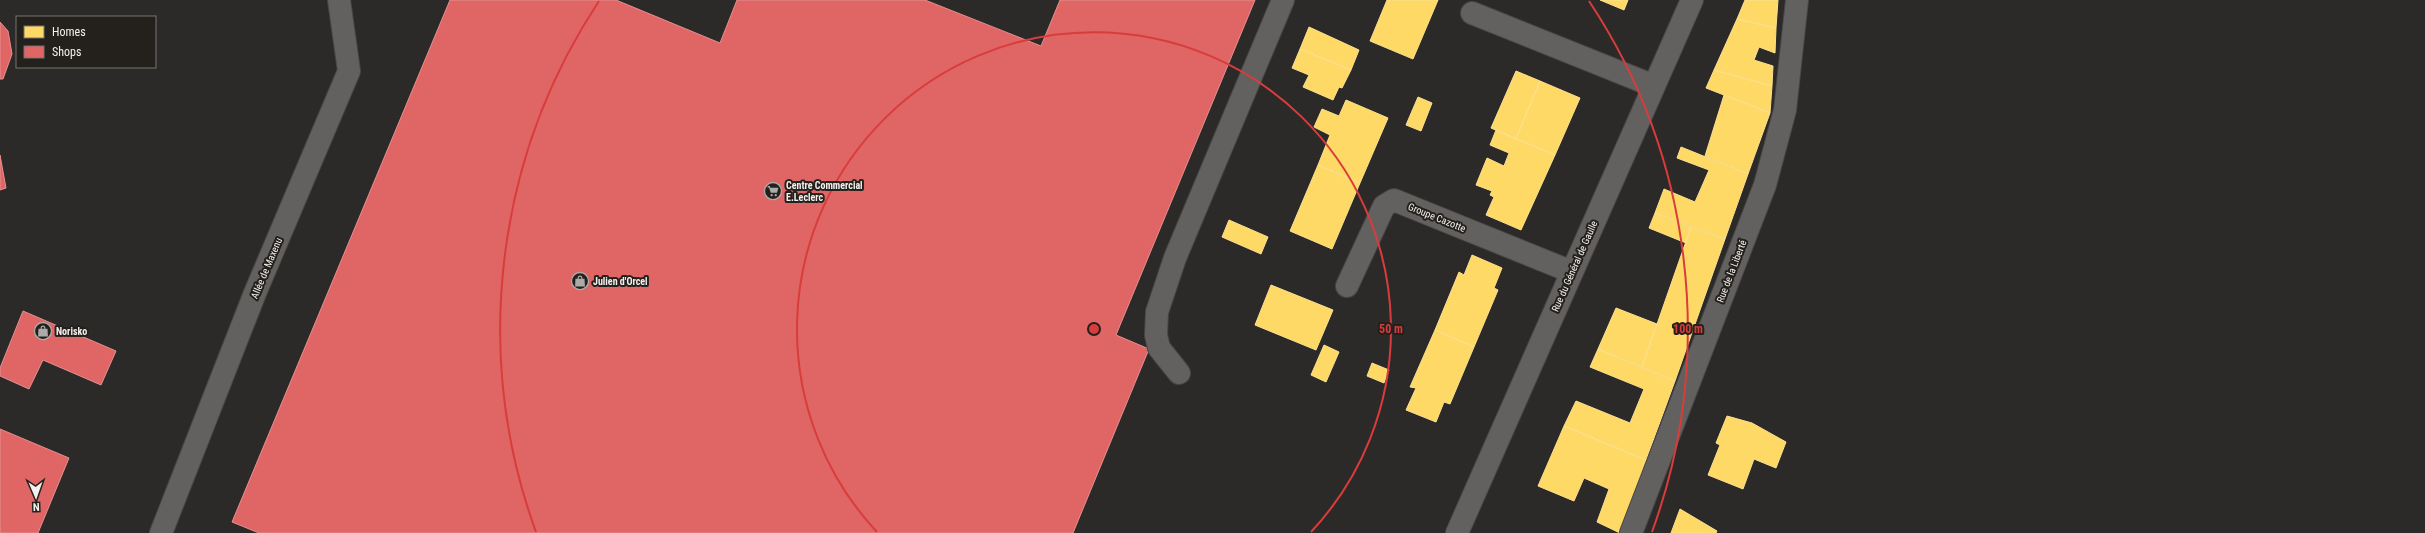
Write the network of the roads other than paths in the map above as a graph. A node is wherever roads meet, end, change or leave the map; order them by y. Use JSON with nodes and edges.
{"nodes":[{"id":1,"x":1283,"y":0,"type":"edge"},
{"id":2,"x":1692,"y":0,"type":"edge"},
{"id":3,"x":1797,"y":0,"type":"edge"},
{"id":4,"x":341,"y":2,"type":"edge"},
{"id":5,"x":1472,"y":13,"type":"dead end"},
{"id":6,"x":1654,"y":86,"type":"junction"},
{"id":7,"x":1572,"y":272,"type":"junction"},
{"id":8,"x":1347,"y":286,"type":"dead end"},
{"id":9,"x":1180,"y":373,"type":"dead end"},
{"id":10,"x":161,"y":533,"type":"edge"},
{"id":11,"x":1457,"y":533,"type":"edge"},
{"id":12,"x":1631,"y":533,"type":"edge"}],
"edges":[{"from":1,"to":9,"type":"street"},
{"from":2,"to":6,"type":"street","name":"Rue du Général de Gaulle"},
{"from":3,"to":12,"type":"street","name":"Rue de la Liberté"},
{"from":4,"to":10,"type":"street","name":"Allée de Maxenu"},
{"from":5,"to":6,"type":"street"},
{"from":6,"to":7,"type":"street","name":"Rue du Général de Gaulle"},
{"from":7,"to":8,"type":"street","name":"Groupe Cazotte"},
{"from":7,"to":11,"type":"street","name":"Rue du Général de Gaulle"}]}
